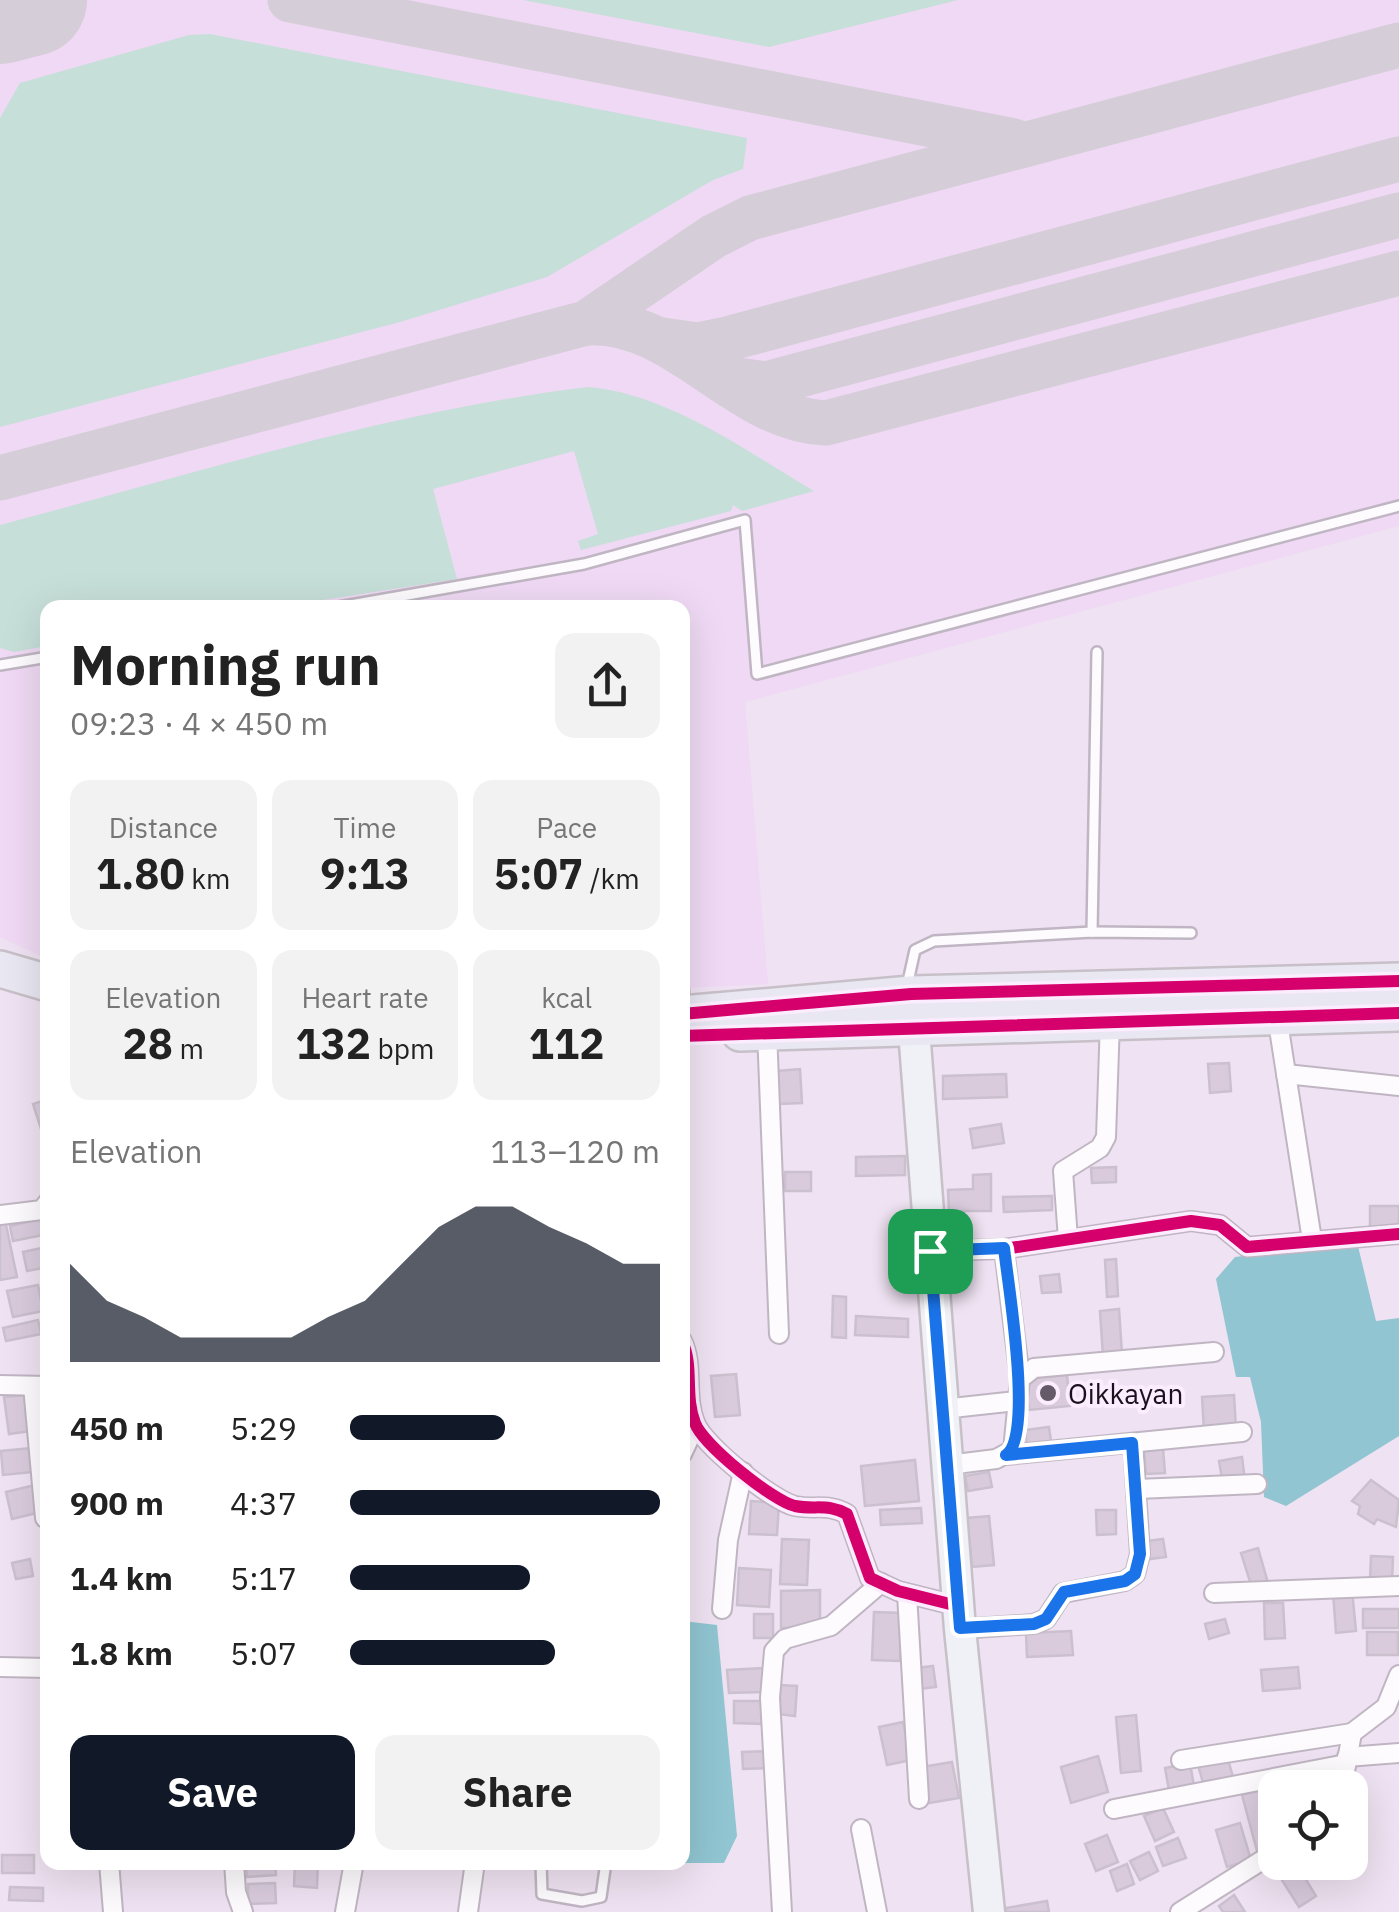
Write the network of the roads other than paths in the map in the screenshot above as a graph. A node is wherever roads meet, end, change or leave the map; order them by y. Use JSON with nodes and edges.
{"nodes":[{"id":1,"x":1399,"y":506,"type":"edge"},
{"id":2,"x":379,"y":600,"type":"edge"},
{"id":3,"x":1097,"y":652,"type":"dead end"},
{"id":4,"x":40,"y":658,"type":"edge"},
{"id":5,"x":0,"y":665,"type":"edge"},
{"id":6,"x":1092,"y":932,"type":"junction"},
{"id":7,"x":1191,"y":933,"type":"dead end"},
{"id":8,"x":0,"y":969,"type":"edge"},
{"id":9,"x":40,"y":981,"type":"edge"},
{"id":10,"x":1399,"y":981,"type":"edge"},
{"id":11,"x":0,"y":994,"type":"edge"},
{"id":12,"x":40,"y":1005,"type":"edge"},
{"id":13,"x":913,"y":1010,"type":"junction"},
{"id":14,"x":1399,"y":1013,"type":"edge"},
{"id":15,"x":1277,"y":1016,"type":"junction"},
{"id":16,"x":690,"y":1021,"type":"edge"},
{"id":17,"x":1110,"y":1021,"type":"junction"},
{"id":18,"x":690,"y":1022,"type":"edge"},
{"id":19,"x":766,"y":1031,"type":"junction"},
{"id":20,"x":1286,"y":1074,"type":"junction"},
{"id":21,"x":1399,"y":1086,"type":"edge"},
{"id":22,"x":40,"y":1213,"type":"edge"},
{"id":23,"x":0,"y":1215,"type":"edge"},
{"id":24,"x":1399,"y":1234,"type":"edge"},
{"id":25,"x":1068,"y":1239,"type":"junction"},
{"id":26,"x":1312,"y":1240,"type":"junction"},
{"id":27,"x":1004,"y":1248,"type":"junction"},
{"id":28,"x":930,"y":1251,"type":"junction"},
{"id":29,"x":779,"y":1334,"type":"dead end"},
{"id":30,"x":1214,"y":1352,"type":"dead end"},
{"id":31,"x":1020,"y":1379,"type":"junction"},
{"id":32,"x":0,"y":1385,"type":"edge"},
{"id":33,"x":40,"y":1386,"type":"edge"},
{"id":34,"x":690,"y":1396,"type":"edge"},
{"id":35,"x":1016,"y":1401,"type":"junction"},
{"id":36,"x":943,"y":1409,"type":"junction"},
{"id":37,"x":696,"y":1426,"type":"junction"},
{"id":38,"x":1242,"y":1432,"type":"dead end"},
{"id":39,"x":690,"y":1438,"type":"edge"},
{"id":40,"x":1132,"y":1443,"type":"junction"},
{"id":41,"x":1006,"y":1455,"type":"junction"},
{"id":42,"x":948,"y":1465,"type":"junction"},
{"id":43,"x":743,"y":1472,"type":"junction"},
{"id":44,"x":1257,"y":1484,"type":"dead end"},
{"id":45,"x":1137,"y":1489,"type":"junction"},
{"id":46,"x":881,"y":1583,"type":"junction"},
{"id":47,"x":1399,"y":1586,"type":"edge"},
{"id":48,"x":1214,"y":1593,"type":"dead end"},
{"id":49,"x":907,"y":1594,"type":"junction"},
{"id":50,"x":722,"y":1609,"type":"dead end"},
{"id":51,"x":959,"y":1617,"type":"junction"},
{"id":52,"x":0,"y":1667,"type":"edge"},
{"id":53,"x":40,"y":1668,"type":"edge"},
{"id":54,"x":1399,"y":1675,"type":"edge"},
{"id":55,"x":1352,"y":1733,"type":"junction"},
{"id":56,"x":1399,"y":1753,"type":"edge"},
{"id":57,"x":1181,"y":1760,"type":"dead end"},
{"id":58,"x":1346,"y":1760,"type":"junction"},
{"id":59,"x":1345,"y":1770,"type":"edge"},
{"id":60,"x":919,"y":1800,"type":"dead end"},
{"id":61,"x":1114,"y":1808,"type":"dead end"},
{"id":62,"x":861,"y":1830,"type":"dead end"},
{"id":63,"x":1258,"y":1863,"type":"edge"},
{"id":64,"x":110,"y":1870,"type":"edge"},
{"id":65,"x":235,"y":1870,"type":"edge"},
{"id":66,"x":353,"y":1870,"type":"edge"},
{"id":67,"x":474,"y":1870,"type":"edge"},
{"id":68,"x":540,"y":1870,"type":"edge"},
{"id":69,"x":605,"y":1870,"type":"edge"},
{"id":70,"x":113,"y":1912,"type":"edge"},
{"id":71,"x":244,"y":1912,"type":"edge"},
{"id":72,"x":345,"y":1912,"type":"edge"},
{"id":73,"x":468,"y":1912,"type":"edge"},
{"id":74,"x":782,"y":1912,"type":"edge"},
{"id":75,"x":877,"y":1912,"type":"edge"},
{"id":76,"x":989,"y":1912,"type":"edge"},
{"id":77,"x":1181,"y":1912,"type":"edge"}],
"edges":[{"from":1,"to":2,"type":"lane"},
{"from":3,"to":6,"type":"lane"},
{"from":4,"to":5,"type":"lane"},
{"from":6,"to":7,"type":"lane"},
{"from":6,"to":13,"type":"lane"},
{"from":8,"to":9,"type":"highway"},
{"from":10,"to":13,"type":"highway"},
{"from":11,"to":12,"type":"highway"},
{"from":13,"to":16,"type":"highway"},
{"from":13,"to":17,"type":"highway"},
{"from":13,"to":19,"type":"highway"},
{"from":13,"to":28,"type":"main road"},
{"from":14,"to":15,"type":"highway"},
{"from":15,"to":17,"type":"highway"},
{"from":15,"to":20,"type":"street"},
{"from":17,"to":25,"type":"street"},
{"from":18,"to":19,"type":"highway"},
{"from":19,"to":29,"type":"street"},
{"from":20,"to":21,"type":"street"},
{"from":20,"to":26,"type":"street"},
{"from":22,"to":23,"type":"street"},
{"from":24,"to":26,"type":"street"},
{"from":25,"to":26,"type":"street"},
{"from":25,"to":27,"type":"street"},
{"from":27,"to":28,"type":"street"},
{"from":27,"to":31,"type":"street"},
{"from":28,"to":36,"type":"main road"},
{"from":30,"to":31,"type":"street"},
{"from":31,"to":35,"type":"street"},
{"from":32,"to":33,"type":"street"},
{"from":34,"to":37,"type":"street"},
{"from":35,"to":36,"type":"street"},
{"from":35,"to":41,"type":"street"},
{"from":36,"to":42,"type":"main road"},
{"from":37,"to":39,"type":"street"},
{"from":37,"to":43,"type":"street"},
{"from":38,"to":40,"type":"street"},
{"from":40,"to":41,"type":"street"},
{"from":40,"to":45,"type":"street"},
{"from":41,"to":42,"type":"street"},
{"from":42,"to":51,"type":"main road"},
{"from":43,"to":46,"type":"street"},
{"from":43,"to":50,"type":"street"},
{"from":44,"to":45,"type":"street"},
{"from":45,"to":51,"type":"street"},
{"from":46,"to":49,"type":"street"},
{"from":46,"to":74,"type":"street"},
{"from":47,"to":48,"type":"street"},
{"from":49,"to":51,"type":"street"},
{"from":49,"to":60,"type":"street"},
{"from":51,"to":76,"type":"main road"},
{"from":52,"to":53,"type":"street"},
{"from":54,"to":55,"type":"street"},
{"from":55,"to":57,"type":"street"},
{"from":55,"to":58,"type":"street"},
{"from":56,"to":58,"type":"street"},
{"from":58,"to":59,"type":"street"},
{"from":58,"to":61,"type":"street"},
{"from":62,"to":75,"type":"street"},
{"from":63,"to":77,"type":"street"},
{"from":64,"to":70,"type":"street"},
{"from":65,"to":71,"type":"street"},
{"from":66,"to":72,"type":"street"},
{"from":67,"to":73,"type":"street"},
{"from":68,"to":69,"type":"lane"}]}
